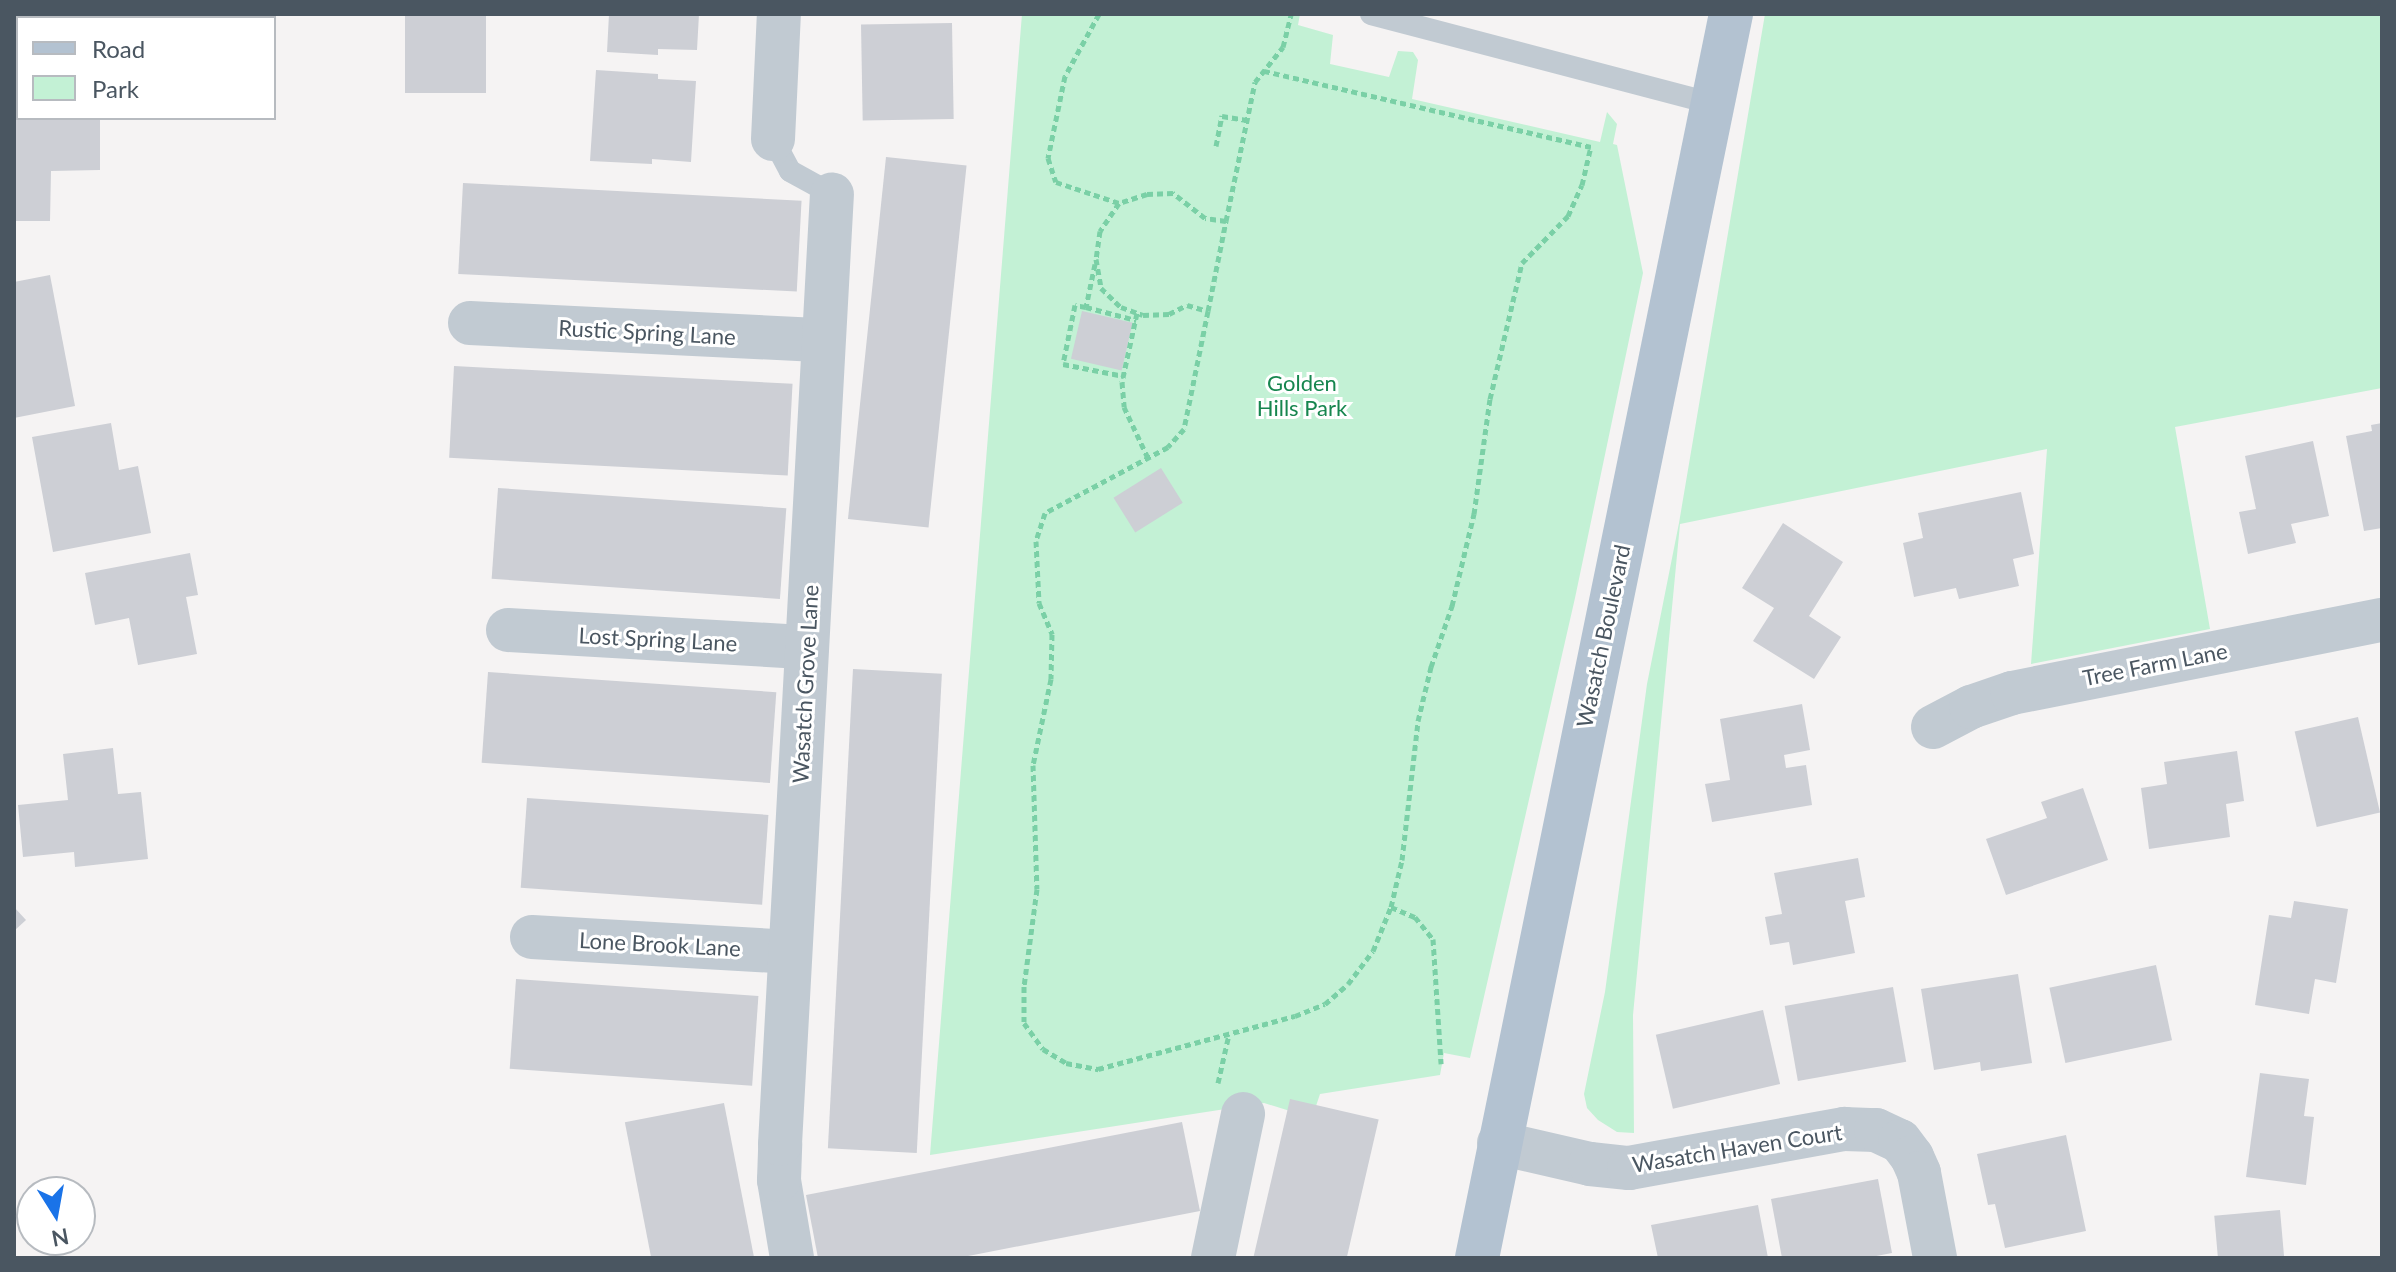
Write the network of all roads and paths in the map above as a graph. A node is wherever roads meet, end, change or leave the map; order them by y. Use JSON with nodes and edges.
{"nodes":[{"id":1,"x":779,"y":14,"type":"edge"},
{"id":2,"x":1099,"y":14,"type":"edge"},
{"id":3,"x":1291,"y":14,"type":"edge"},
{"id":4,"x":1371,"y":14,"type":"edge"},
{"id":5,"x":1731,"y":14,"type":"edge"},
{"id":6,"x":1264,"y":71,"type":"junction"},
{"id":7,"x":1713,"y":104,"type":"junction"},
{"id":8,"x":1247,"y":120,"type":"junction"},
{"id":9,"x":773,"y":139,"type":"joint"},
{"id":10,"x":1216,"y":146,"type":"dead end"},
{"id":11,"x":832,"y":194,"type":"joint"},
{"id":12,"x":1119,"y":203,"type":"junction"},
{"id":13,"x":1226,"y":221,"type":"junction"},
{"id":14,"x":1096,"y":259,"type":"junction"},
{"id":15,"x":1086,"y":307,"type":"junction"},
{"id":16,"x":1208,"y":311,"type":"junction"},
{"id":17,"x":1137,"y":316,"type":"junction"},
{"id":18,"x":470,"y":323,"type":"dead end"},
{"id":19,"x":823,"y":340,"type":"junction"},
{"id":20,"x":1124,"y":376,"type":"junction"},
{"id":21,"x":1148,"y":458,"type":"junction"},
{"id":22,"x":2382,"y":620,"type":"edge"},
{"id":23,"x":508,"y":630,"type":"dead end"},
{"id":24,"x":807,"y":647,"type":"junction"},
{"id":25,"x":1933,"y":727,"type":"dead end"},
{"id":26,"x":1391,"y":907,"type":"junction"},
{"id":27,"x":532,"y":937,"type":"dead end"},
{"id":28,"x":789,"y":952,"type":"junction"},
{"id":29,"x":1229,"y":1034,"type":"junction"},
{"id":30,"x":1441,"y":1064,"type":"dead end"},
{"id":31,"x":1230,"y":1100,"type":"joint"},
{"id":32,"x":1499,"y":1143,"type":"junction"},
{"id":33,"x":792,"y":1258,"type":"edge"},
{"id":34,"x":1213,"y":1258,"type":"edge"},
{"id":35,"x":1477,"y":1258,"type":"edge"},
{"id":36,"x":1935,"y":1258,"type":"edge"}],
"edges":[{"from":1,"to":9,"type":"street"},
{"from":2,"to":12,"type":"path"},
{"from":3,"to":6,"type":"path"},
{"from":4,"to":7,"type":"lane"},
{"from":5,"to":7,"type":"main road","name":"Wasatch Boulevard"},
{"from":6,"to":8,"type":"path"},
{"from":6,"to":26,"type":"path"},
{"from":7,"to":32,"type":"main road","name":"Wasatch Boulevard"},
{"from":8,"to":10,"type":"path"},
{"from":8,"to":13,"type":"path"},
{"from":9,"to":11,"type":"lane","name":"Wasatch Grove Lane"},
{"from":11,"to":19,"type":"street","name":"Wasatch Grove Lane"},
{"from":12,"to":13,"type":"path"},
{"from":12,"to":14,"type":"path"},
{"from":13,"to":16,"type":"path"},
{"from":14,"to":15,"type":"path"},
{"from":14,"to":17,"type":"path"},
{"from":15,"to":17,"type":"path"},
{"from":15,"to":20,"type":"path"},
{"from":16,"to":17,"type":"path"},
{"from":16,"to":21,"type":"path"},
{"from":17,"to":20,"type":"path"},
{"from":18,"to":19,"type":"street","name":"Rustic Spring Lane"},
{"from":19,"to":24,"type":"street","name":"Wasatch Grove Lane"},
{"from":20,"to":21,"type":"path"},
{"from":21,"to":29,"type":"path"},
{"from":22,"to":25,"type":"street","name":"Tree Farm Lane"},
{"from":23,"to":24,"type":"street","name":"Lost Spring Lane"},
{"from":24,"to":28,"type":"street","name":"Wasatch Grove Lane"},
{"from":26,"to":29,"type":"path"},
{"from":26,"to":30,"type":"path"},
{"from":27,"to":28,"type":"street","name":"Lone Brook Lane"},
{"from":28,"to":33,"type":"street","name":"Wasatch Grove Lane"},
{"from":29,"to":31,"type":"path"},
{"from":31,"to":34,"type":"street"},
{"from":32,"to":35,"type":"main road","name":"Wasatch Boulevard"},
{"from":32,"to":36,"type":"street","name":"Wasatch Haven Court"}]}
